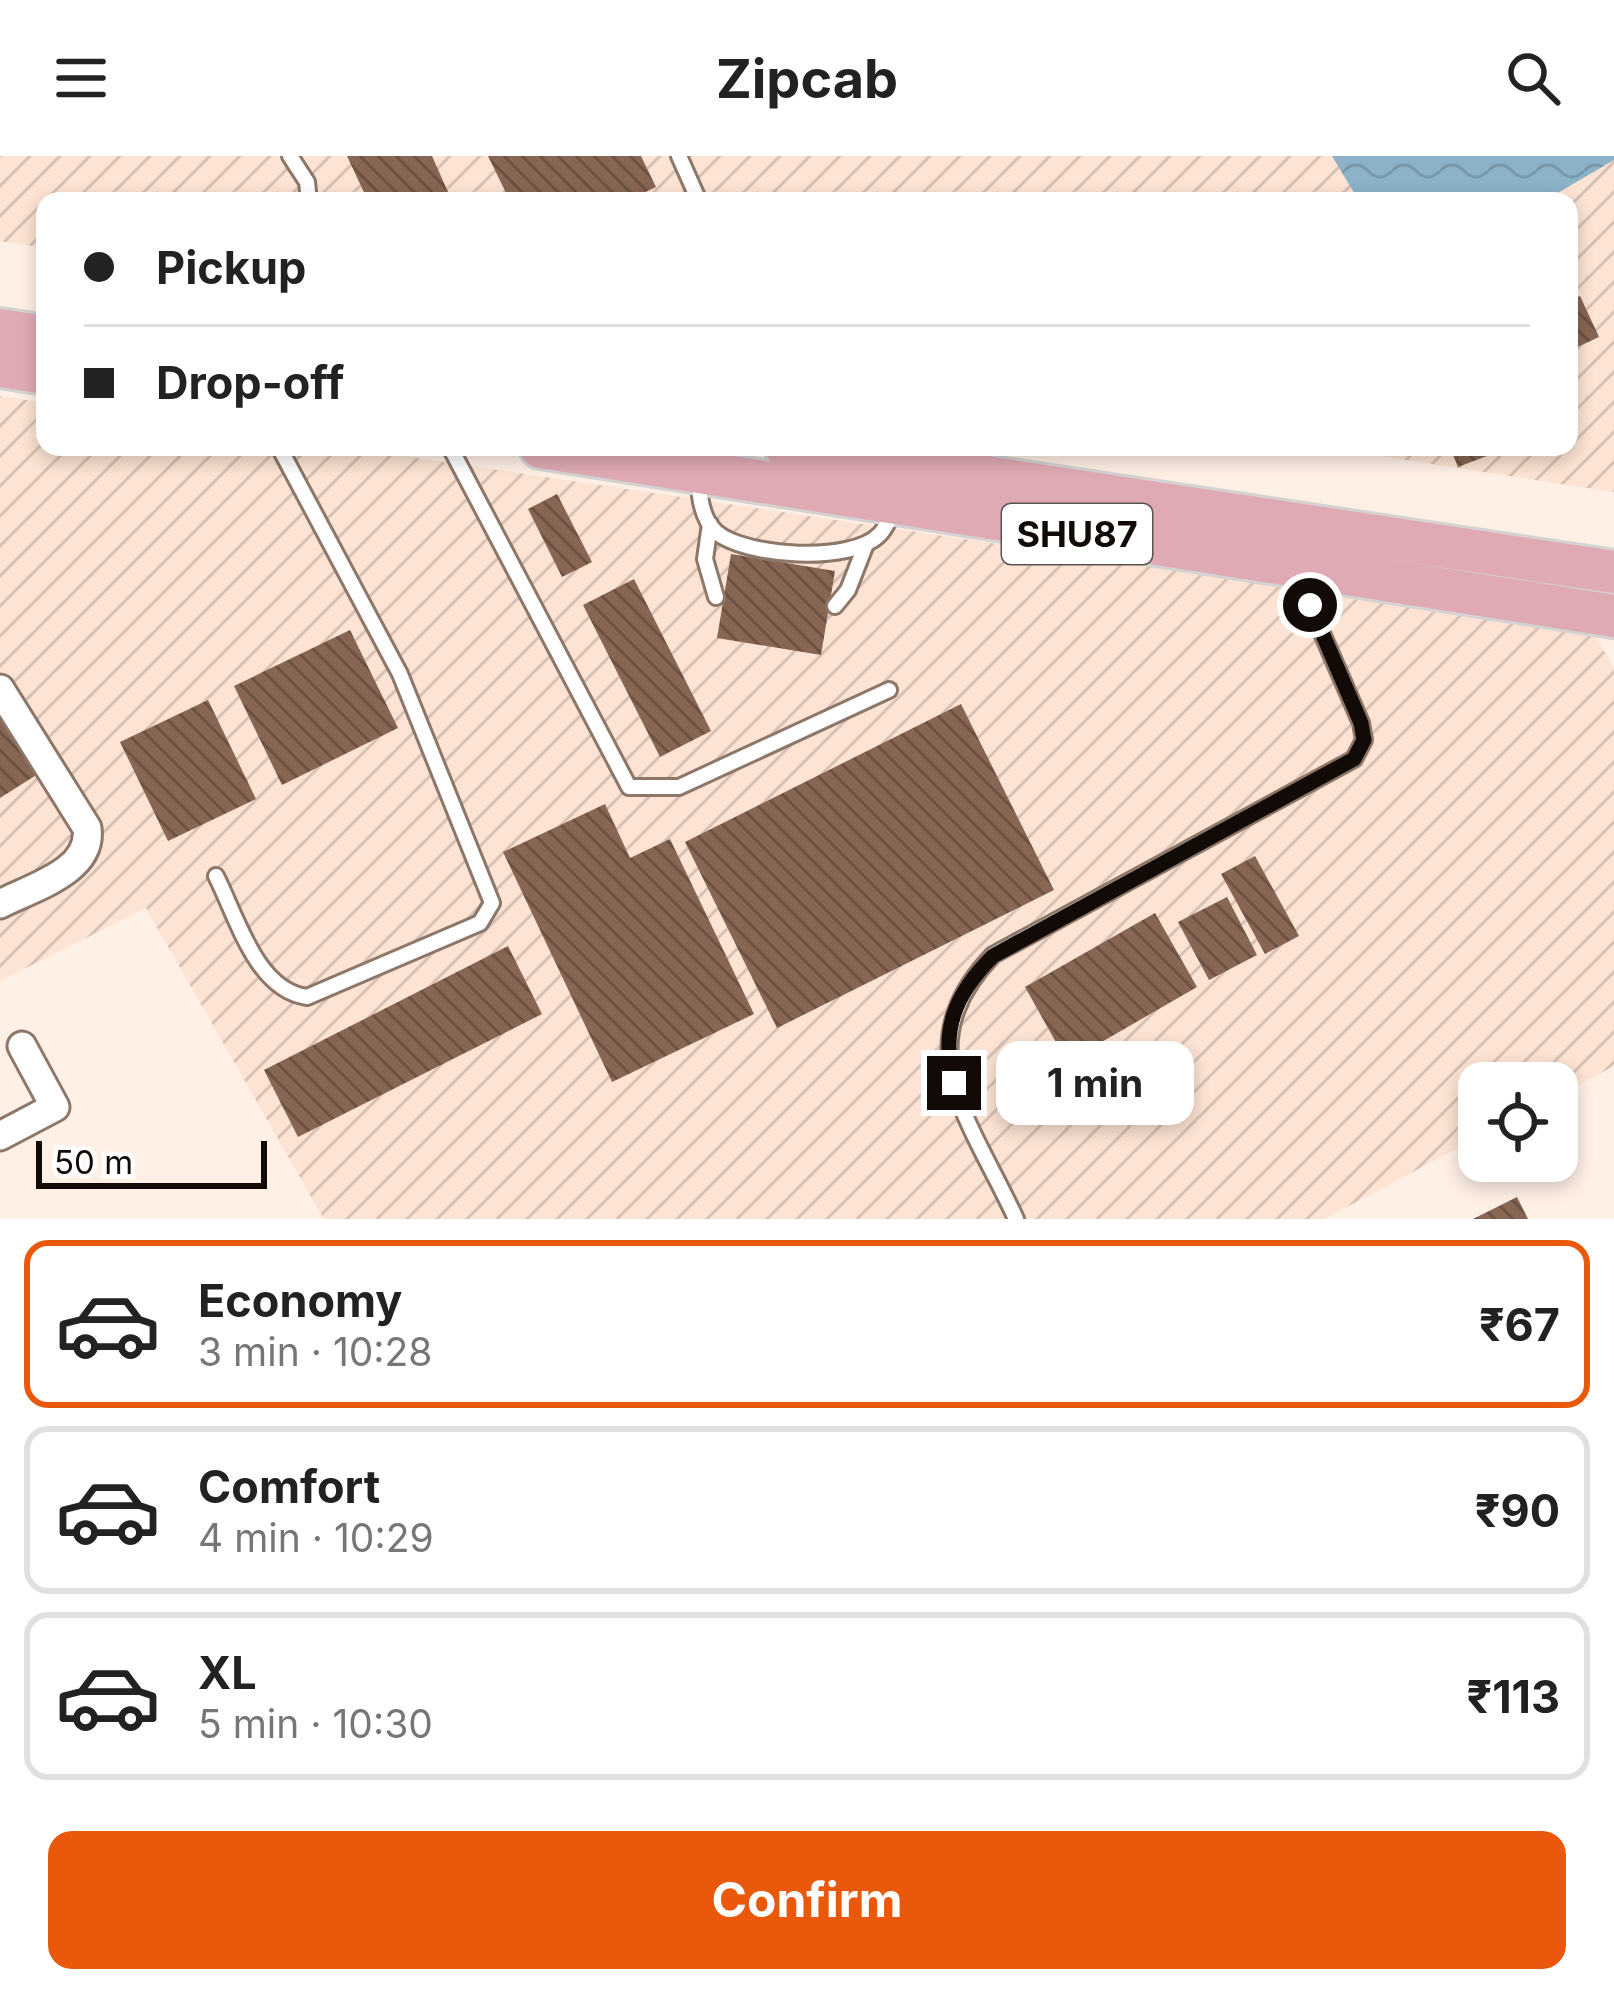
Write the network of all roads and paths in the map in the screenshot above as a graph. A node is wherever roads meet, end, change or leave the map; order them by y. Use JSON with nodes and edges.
{"nodes":[{"id":1,"x":290,"y":156,"type":"edge"},
{"id":2,"x":679,"y":156,"type":"edge"},
{"id":3,"x":308,"y":192,"type":"edge"},
{"id":4,"x":695,"y":192,"type":"edge"},
{"id":5,"x":0,"y":330,"type":"edge"},
{"id":6,"x":36,"y":336,"type":"edge"},
{"id":7,"x":0,"y":366,"type":"edge"},
{"id":8,"x":36,"y":372,"type":"edge"},
{"id":9,"x":284,"y":456,"type":"edge"},
{"id":10,"x":455,"y":456,"type":"edge"},
{"id":11,"x":596,"y":456,"type":"edge"},
{"id":12,"x":846,"y":456,"type":"edge"},
{"id":13,"x":700,"y":473,"type":"junction"},
{"id":14,"x":897,"y":505,"type":"junction"},
{"id":15,"x":710,"y":524,"type":"junction"},
{"id":16,"x":866,"y":544,"type":"junction"},
{"id":17,"x":1292,"y":566,"type":"junction"},
{"id":18,"x":1614,"y":572,"type":"edge"},
{"id":19,"x":716,"y":597,"type":"dead end"},
{"id":20,"x":835,"y":606,"type":"dead end"},
{"id":21,"x":1614,"y":616,"type":"edge"},
{"id":22,"x":0,"y":689,"type":"edge"},
{"id":23,"x":889,"y":690,"type":"dead end"},
{"id":24,"x":216,"y":876,"type":"dead end"},
{"id":25,"x":0,"y":904,"type":"edge"},
{"id":26,"x":22,"y":1046,"type":"dead end"},
{"id":27,"x":0,"y":1136,"type":"edge"},
{"id":28,"x":1016,"y":1219,"type":"edge"}],
"edges":[{"from":1,"to":3,"type":"lane"},
{"from":2,"to":4,"type":"lane"},
{"from":5,"to":6,"type":"main road"},
{"from":7,"to":8,"type":"main road"},
{"from":9,"to":24,"type":"lane"},
{"from":10,"to":23,"type":"lane"},
{"from":11,"to":13,"type":"main road","number":"SHU87"},
{"from":12,"to":18,"type":"main road","number":"SHU87"},
{"from":13,"to":14,"type":"main road","number":"SHU87"},
{"from":13,"to":15,"type":"lane"},
{"from":14,"to":16,"type":"lane"},
{"from":14,"to":17,"type":"main road","number":"SHU87"},
{"from":15,"to":16,"type":"lane"},
{"from":15,"to":19,"type":"lane"},
{"from":16,"to":20,"type":"lane"},
{"from":17,"to":21,"type":"main road","number":"SHU87"},
{"from":17,"to":28,"type":"lane"},
{"from":22,"to":25,"type":"street"},
{"from":26,"to":27,"type":"street"}]}
